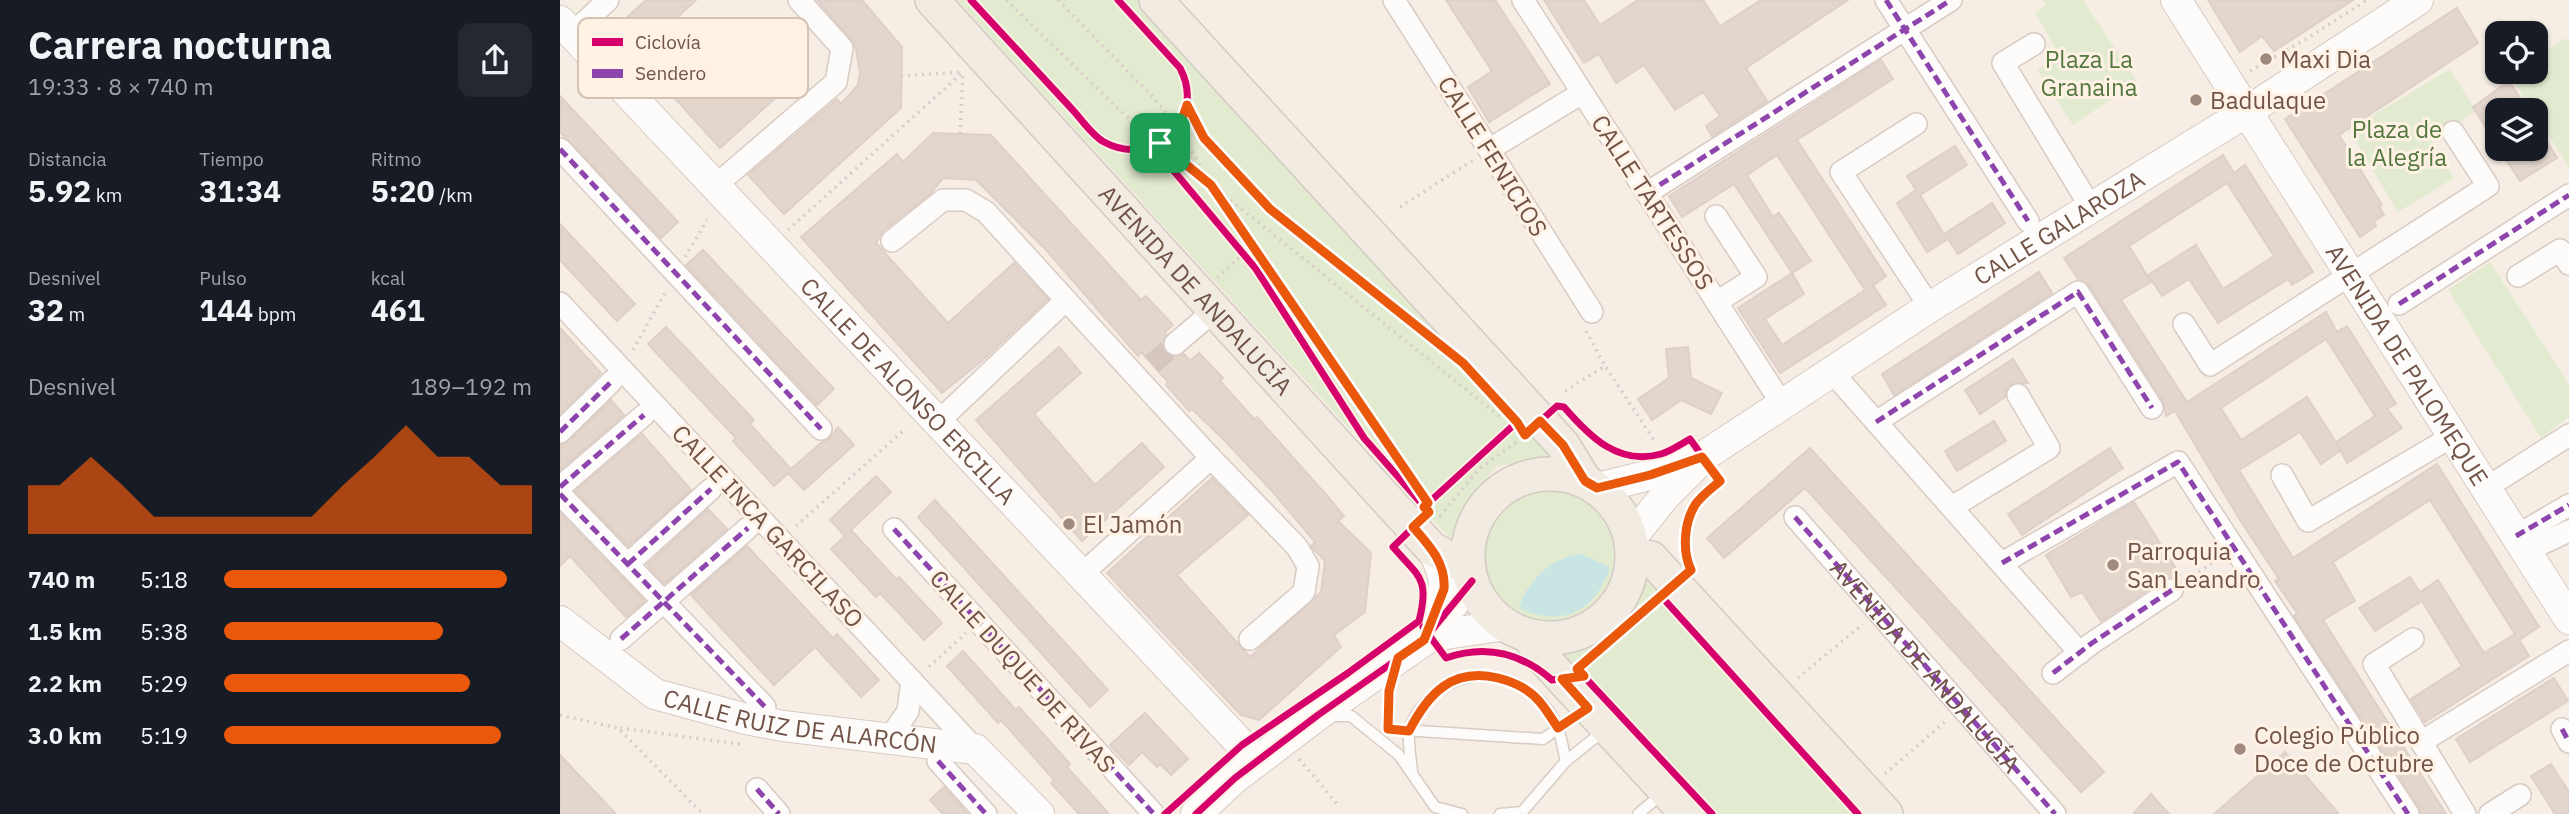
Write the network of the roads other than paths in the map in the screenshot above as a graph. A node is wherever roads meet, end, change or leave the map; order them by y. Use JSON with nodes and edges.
{"nodes":[{"id":1,"x":608,"y":0,"type":"edge"},
{"id":2,"x":799,"y":0,"type":"edge"},
{"id":3,"x":932,"y":0,"type":"edge"},
{"id":4,"x":1394,"y":0,"type":"edge"},
{"id":5,"x":1523,"y":0,"type":"edge"},
{"id":6,"x":1886,"y":0,"type":"edge"},
{"id":7,"x":1951,"y":0,"type":"edge"},
{"id":8,"x":2176,"y":0,"type":"edge"},
{"id":9,"x":2418,"y":0,"type":"edge"},
{"id":10,"x":1170,"y":4,"type":"edge"},
{"id":11,"x":581,"y":18,"type":"edge"},
{"id":12,"x":565,"y":29,"type":"edge"},
{"id":13,"x":1905,"y":30,"type":"junction"},
{"id":14,"x":578,"y":43,"type":"edge"},
{"id":15,"x":2034,"y":44,"type":"dead end"},
{"id":16,"x":1582,"y":93,"type":"junction"},
{"id":17,"x":631,"y":98,"type":"edge"},
{"id":18,"x":2248,"y":111,"type":"junction"},
{"id":19,"x":1916,"y":124,"type":"dead end"},
{"id":20,"x":2453,"y":132,"type":"dead end"},
{"id":21,"x":560,"y":149,"type":"edge"},
{"id":22,"x":1484,"y":153,"type":"junction"},
{"id":23,"x":715,"y":186,"type":"junction"},
{"id":24,"x":1647,"y":194,"type":"junction"},
{"id":25,"x":2569,"y":195,"type":"edge"},
{"id":26,"x":2090,"y":206,"type":"junction"},
{"id":27,"x":1716,"y":216,"type":"dead end"},
{"id":28,"x":2028,"y":221,"type":"dead end"},
{"id":29,"x":892,"y":241,"type":"dead end"},
{"id":30,"x":2569,"y":264,"type":"edge"},
{"id":31,"x":2351,"y":274,"type":"junction"},
{"id":32,"x":2518,"y":276,"type":"dead end"},
{"id":33,"x":1212,"y":297,"type":"junction"},
{"id":34,"x":1066,"y":300,"type":"junction"},
{"id":35,"x":1717,"y":302,"type":"junction"},
{"id":36,"x":560,"y":303,"type":"edge"},
{"id":37,"x":2399,"y":304,"type":"dead end"},
{"id":38,"x":1930,"y":307,"type":"junction"},
{"id":39,"x":1586,"y":317,"type":"road end"},
{"id":40,"x":2184,"y":324,"type":"dead end"},
{"id":41,"x":1175,"y":344,"type":"tunnel mouth"},
{"id":42,"x":1832,"y":372,"type":"junction"},
{"id":43,"x":612,"y":381,"type":"dead end"},
{"id":44,"x":2018,"y":395,"type":"dead end"},
{"id":45,"x":1782,"y":404,"type":"junction"},
{"id":46,"x":2152,"y":408,"type":"dead end"},
{"id":47,"x":644,"y":415,"type":"dead end"},
{"id":48,"x":938,"y":422,"type":"junction"},
{"id":49,"x":1876,"y":422,"type":"junction"},
{"id":50,"x":821,"y":429,"type":"dead end"},
{"id":51,"x":560,"y":432,"type":"edge"},
{"id":52,"x":2569,"y":435,"type":"edge"},
{"id":53,"x":2453,"y":436,"type":"junction"},
{"id":54,"x":1211,"y":457,"type":"junction"},
{"id":55,"x":1702,"y":457,"type":"junction"},
{"id":56,"x":2282,"y":475,"type":"dead end"},
{"id":57,"x":1591,"y":484,"type":"junction"},
{"id":58,"x":560,"y":487,"type":"edge"},
{"id":59,"x":2486,"y":488,"type":"junction"},
{"id":60,"x":711,"y":489,"type":"dead end"},
{"id":61,"x":560,"y":494,"type":"edge"},
{"id":62,"x":2569,"y":505,"type":"edge"},
{"id":63,"x":1952,"y":507,"type":"junction"},
{"id":64,"x":1795,"y":517,"type":"dead end"},
{"id":65,"x":1425,"y":521,"type":"junction"},
{"id":66,"x":747,"y":528,"type":"dead end"},
{"id":67,"x":894,"y":530,"type":"dead end"},
{"id":68,"x":2569,"y":531,"type":"edge"},
{"id":69,"x":2521,"y":543,"type":"junction"},
{"id":70,"x":1632,"y":546,"type":"junction"},
{"id":71,"x":2001,"y":563,"type":"junction"},
{"id":72,"x":628,"y":564,"type":"junction"},
{"id":73,"x":1082,"y":574,"type":"junction"},
{"id":74,"x":1471,"y":575,"type":"junction"},
{"id":75,"x":2172,"y":590,"type":"road end"},
{"id":76,"x":664,"y":601,"type":"junction"},
{"id":77,"x":2569,"y":619,"type":"edge"},
{"id":78,"x":560,"y":621,"type":"edge"},
{"id":79,"x":1518,"y":631,"type":"junction"},
{"id":80,"x":621,"y":639,"type":"dead end"},
{"id":81,"x":1250,"y":639,"type":"dead end"},
{"id":82,"x":2413,"y":639,"type":"dead end"},
{"id":83,"x":1424,"y":640,"type":"junction"},
{"id":84,"x":2569,"y":651,"type":"edge"},
{"id":85,"x":2080,"y":653,"type":"junction"},
{"id":86,"x":1398,"y":658,"type":"junction"},
{"id":87,"x":2053,"y":673,"type":"dead end"},
{"id":88,"x":920,"y":674,"type":"junction"},
{"id":89,"x":1584,"y":688,"type":"junction"},
{"id":90,"x":765,"y":707,"type":"dead end"},
{"id":91,"x":1318,"y":715,"type":"junction"},
{"id":92,"x":1558,"y":728,"type":"junction"},
{"id":93,"x":1409,"y":731,"type":"junction"},
{"id":94,"x":889,"y":739,"type":"junction"},
{"id":95,"x":2421,"y":742,"type":"junction"},
{"id":96,"x":975,"y":749,"type":"junction"},
{"id":97,"x":938,"y":761,"type":"dead end"},
{"id":98,"x":1257,"y":761,"type":"junction"},
{"id":99,"x":1566,"y":761,"type":"junction"},
{"id":100,"x":1412,"y":771,"type":"junction"},
{"id":101,"x":757,"y":789,"type":"dead end"},
{"id":102,"x":2520,"y":796,"type":"dead end"},
{"id":103,"x":1676,"y":802,"type":"edge"},
{"id":104,"x":1153,"y":813,"type":"edge"},
{"id":105,"x":779,"y":814,"type":"edge"},
{"id":106,"x":986,"y":814,"type":"edge"},
{"id":107,"x":1039,"y":814,"type":"edge"},
{"id":108,"x":1196,"y":814,"type":"edge"},
{"id":109,"x":1462,"y":814,"type":"edge"},
{"id":110,"x":1500,"y":814,"type":"edge"},
{"id":111,"x":1638,"y":814,"type":"edge"},
{"id":112,"x":1886,"y":814,"type":"edge"},
{"id":113,"x":2055,"y":814,"type":"edge"},
{"id":114,"x":2408,"y":814,"type":"edge"},
{"id":115,"x":2465,"y":814,"type":"edge"},
{"id":116,"x":2490,"y":814,"type":"edge"}],
"edges":[{"from":1,"to":11,"type":"street"},
{"from":2,"to":23,"type":"street"},
{"from":3,"to":33,"type":"main road","name":"AVENIDA DE ANDALUCÍA"},
{"from":4,"to":22,"type":"street","name":"CALLE FENICIOS"},
{"from":5,"to":16,"type":"street","name":"CALLE TARTESSOS"},
{"from":6,"to":13,"type":"street"},
{"from":7,"to":13,"type":"street"},
{"from":8,"to":18,"type":"street","name":"AVENIDA DE PALOMEQUE"},
{"from":9,"to":18,"type":"street","name":"CALLE GALAROZA"},
{"from":10,"to":57,"type":"main road"},
{"from":12,"to":14,"type":"street","name":"CALLE DE ALONSO ERCILLA"},
{"from":13,"to":24,"type":"street"},
{"from":13,"to":28,"type":"street"},
{"from":15,"to":26,"type":"street"},
{"from":16,"to":22,"type":"street"},
{"from":16,"to":24,"type":"street","name":"CALLE TARTESSOS"},
{"from":17,"to":23,"type":"street","name":"CALLE DE ALONSO ERCILLA"},
{"from":18,"to":26,"type":"street","name":"CALLE GALAROZA"},
{"from":18,"to":31,"type":"street","name":"AVENIDA DE PALOMEQUE"},
{"from":19,"to":38,"type":"street"},
{"from":20,"to":31,"type":"street"},
{"from":21,"to":50,"type":"street"},
{"from":22,"to":39,"type":"street","name":"CALLE FENICIOS"},
{"from":23,"to":48,"type":"street","name":"CALLE DE ALONSO ERCILLA"},
{"from":24,"to":35,"type":"street","name":"CALLE TARTESSOS"},
{"from":25,"to":37,"type":"street"},
{"from":26,"to":38,"type":"street","name":"CALLE GALAROZA"},
{"from":27,"to":35,"type":"street"},
{"from":29,"to":34,"type":"street"},
{"from":30,"to":32,"type":"street"},
{"from":31,"to":40,"type":"street"},
{"from":31,"to":53,"type":"street","name":"AVENIDA DE PALOMEQUE"},
{"from":33,"to":41,"type":"street"},
{"from":33,"to":65,"type":"main road","name":"AVENIDA DE ANDALUCÍA"},
{"from":34,"to":48,"type":"street"},
{"from":34,"to":54,"type":"street"},
{"from":35,"to":45,"type":"street","name":"CALLE TARTESSOS"},
{"from":36,"to":88,"type":"street","name":"CALLE INCA GARCILASO"},
{"from":38,"to":42,"type":"street","name":"CALLE GALAROZA"},
{"from":42,"to":45,"type":"street","name":"CALLE GALAROZA"},
{"from":42,"to":49,"type":"street"},
{"from":43,"to":51,"type":"street"},
{"from":44,"to":63,"type":"street"},
{"from":45,"to":55,"type":"street","name":"CALLE GALAROZA"},
{"from":46,"to":49,"type":"street"},
{"from":47,"to":58,"type":"street"},
{"from":48,"to":73,"type":"street","name":"CALLE DE ALONSO ERCILLA"},
{"from":49,"to":63,"type":"street"},
{"from":52,"to":59,"type":"street"},
{"from":53,"to":56,"type":"street"},
{"from":53,"to":59,"type":"street","name":"AVENIDA DE PALOMEQUE"},
{"from":54,"to":73,"type":"street"},
{"from":54,"to":81,"type":"street"},
{"from":55,"to":57,"type":"street","name":"CALLE GALAROZA"},
{"from":55,"to":70,"type":"street","name":"CALLE GALAROZA"},
{"from":57,"to":70,"type":"main road"},
{"from":57,"to":74,"type":"main road"},
{"from":59,"to":69,"type":"street","name":"AVENIDA DE PALOMEQUE"},
{"from":60,"to":72,"type":"street"},
{"from":61,"to":72,"type":"street"},
{"from":62,"to":69,"type":"street"},
{"from":63,"to":71,"type":"street"},
{"from":64,"to":113,"type":"street","name":"AVENIDA DE ANDALUCÍA"},
{"from":65,"to":74,"type":"main road","name":"AVENIDA DE ANDALUCÍA"},
{"from":65,"to":83,"type":"street"},
{"from":66,"to":76,"type":"street"},
{"from":67,"to":104,"type":"street","name":"CALLE DUQUE DE RIVAS"},
{"from":68,"to":69,"type":"street"},
{"from":69,"to":77,"type":"street","name":"AVENIDA DE PALOMEQUE"},
{"from":70,"to":79,"type":"main road"},
{"from":70,"to":112,"type":"main road"},
{"from":71,"to":85,"type":"street"},
{"from":71,"to":114,"type":"street"},
{"from":72,"to":76,"type":"street"},
{"from":73,"to":98,"type":"street","name":"CALLE DE ALONSO ERCILLA"},
{"from":74,"to":79,"type":"main road"},
{"from":74,"to":83,"type":"street"},
{"from":75,"to":85,"type":"street"},
{"from":76,"to":80,"type":"street"},
{"from":76,"to":90,"type":"street"},
{"from":78,"to":94,"type":"street","name":"CALLE RUIZ DE ALARCÓN"},
{"from":79,"to":83,"type":"street"},
{"from":79,"to":89,"type":"main road"},
{"from":82,"to":95,"type":"street"},
{"from":83,"to":86,"type":"street"},
{"from":84,"to":95,"type":"street"},
{"from":85,"to":87,"type":"street"},
{"from":86,"to":91,"type":"street"},
{"from":86,"to":93,"type":"lane"},
{"from":88,"to":94,"type":"street"},
{"from":88,"to":96,"type":"street","name":"CALLE INCA GARCILASO"},
{"from":89,"to":92,"type":"lane"},
{"from":89,"to":99,"type":"lane"},
{"from":89,"to":103,"type":"main road"},
{"from":91,"to":98,"type":"street"},
{"from":91,"to":100,"type":"lane"},
{"from":92,"to":93,"type":"lane"},
{"from":92,"to":93,"type":"lane"},
{"from":92,"to":99,"type":"lane"},
{"from":93,"to":100,"type":"lane"},
{"from":94,"to":96,"type":"street","name":"CALLE RUIZ DE ALARCÓN"},
{"from":95,"to":115,"type":"street"},
{"from":96,"to":107,"type":"street"},
{"from":97,"to":106,"type":"street"},
{"from":98,"to":108,"type":"street"},
{"from":99,"to":110,"type":"lane"},
{"from":100,"to":109,"type":"lane"},
{"from":101,"to":105,"type":"street"},
{"from":102,"to":116,"type":"street"},
{"from":103,"to":111,"type":"lane"}]}
